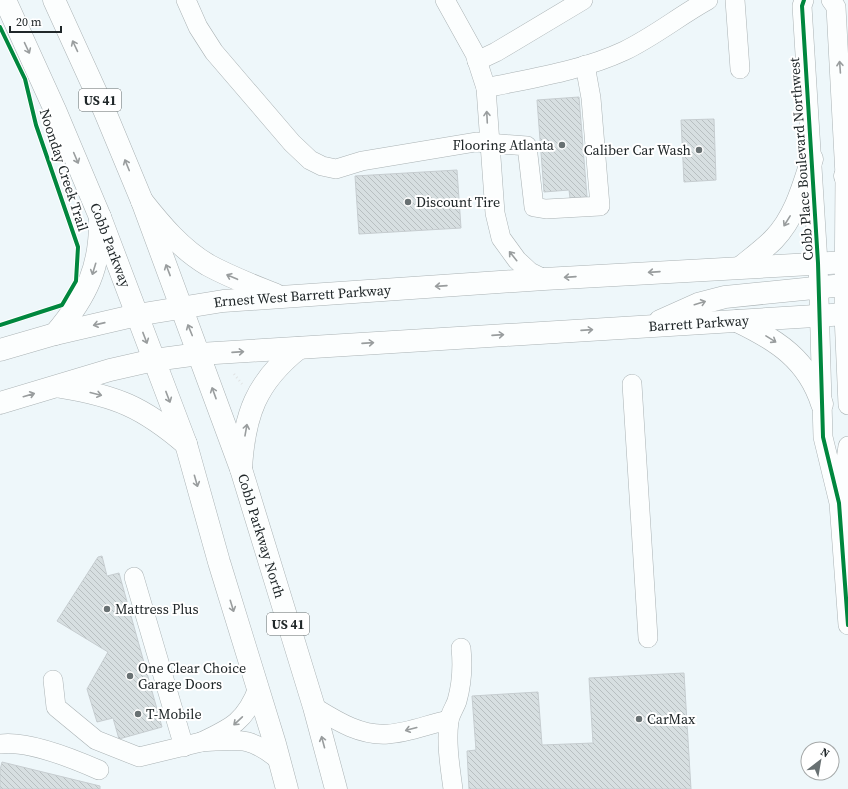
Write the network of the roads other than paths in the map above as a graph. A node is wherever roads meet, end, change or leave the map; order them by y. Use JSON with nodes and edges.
{"nodes":[{"id":1,"x":5,"y":0,"type":"edge"},
{"id":2,"x":54,"y":0,"type":"edge"},
{"id":3,"x":186,"y":0,"type":"edge"},
{"id":4,"x":445,"y":0,"type":"edge"},
{"id":5,"x":583,"y":0,"type":"edge"},
{"id":6,"x":708,"y":0,"type":"edge"},
{"id":7,"x":735,"y":0,"type":"edge"},
{"id":8,"x":804,"y":0,"type":"edge"},
{"id":9,"x":831,"y":0,"type":"edge"},
{"id":10,"x":843,"y":45,"type":"edge"},
{"id":11,"x":477,"y":61,"type":"junction"},
{"id":12,"x":585,"y":65,"type":"junction"},
{"id":13,"x":740,"y":69,"type":"dead end"},
{"id":14,"x":486,"y":88,"type":"junction"},
{"id":15,"x":845,"y":101,"type":"edge"},
{"id":16,"x":489,"y":144,"type":"junction"},
{"id":17,"x":812,"y":159,"type":"junction"},
{"id":18,"x":846,"y":179,"type":"edge"},
{"id":19,"x":142,"y":201,"type":"junction"},
{"id":20,"x":100,"y":217,"type":"junction"},
{"id":21,"x":846,"y":262,"type":"edge"},
{"id":22,"x":818,"y":263,"type":"junction"},
{"id":23,"x":741,"y":267,"type":"junction"},
{"id":24,"x":544,"y":279,"type":"junction"},
{"id":25,"x":846,"y":286,"type":"edge"},
{"id":26,"x":819,"y":289,"type":"junction"},
{"id":27,"x":281,"y":296,"type":"junction"},
{"id":28,"x":180,"y":307,"type":"junction"},
{"id":29,"x":846,"y":314,"type":"edge"},
{"id":30,"x":137,"y":315,"type":"junction"},
{"id":31,"x":820,"y":316,"type":"junction"},
{"id":32,"x":736,"y":320,"type":"junction"},
{"id":33,"x":652,"y":326,"type":"junction"},
{"id":34,"x":55,"y":334,"type":"junction"},
{"id":35,"x":299,"y":348,"type":"junction"},
{"id":36,"x":0,"y":350,"type":"edge"},
{"id":37,"x":199,"y":354,"type":"junction"},
{"id":38,"x":154,"y":360,"type":"junction"},
{"id":39,"x":632,"y":384,"type":"dead end"},
{"id":40,"x":58,"y":387,"type":"junction"},
{"id":41,"x":0,"y":403,"type":"edge"},
{"id":42,"x":822,"y":404,"type":"junction"},
{"id":43,"x":848,"y":404,"type":"edge"},
{"id":44,"x":186,"y":444,"type":"junction"},
{"id":45,"x":848,"y":446,"type":"edge"},
{"id":46,"x":241,"y":469,"type":"junction"},
{"id":47,"x":839,"y":503,"type":"junction"},
{"id":48,"x":134,"y":577,"type":"dead end"},
{"id":49,"x":848,"y":624,"type":"edge"},
{"id":50,"x":648,"y":638,"type":"dead end"},
{"id":51,"x":461,"y":648,"type":"dead end"},
{"id":52,"x":53,"y":680,"type":"dead end"},
{"id":53,"x":258,"y":688,"type":"junction"},
{"id":54,"x":314,"y":707,"type":"junction"},
{"id":55,"x":449,"y":720,"type":"junction"},
{"id":56,"x":0,"y":744,"type":"edge"},
{"id":57,"x":193,"y":745,"type":"junction"},
{"id":58,"x":279,"y":760,"type":"junction"},
{"id":59,"x":99,"y":770,"type":"dead end"},
{"id":60,"x":287,"y":789,"type":"edge"},
{"id":61,"x":336,"y":789,"type":"edge"},
{"id":62,"x":453,"y":789,"type":"edge"}],
"edges":[{"from":1,"to":20,"type":"main road","name":"Cobb Parkway","one_way":true},
{"from":19,"to":2,"type":"main road","number":"US 41","one_way":true},
{"from":3,"to":16,"type":"street"},
{"from":4,"to":11,"type":"street"},
{"from":5,"to":11,"type":"street"},
{"from":6,"to":12,"type":"street"},
{"from":7,"to":13,"type":"street"},
{"from":8,"to":17,"type":"street","name":"Cobb Place Boulevard Northwest"},
{"from":9,"to":10,"type":"street"},
{"from":15,"to":10,"type":"street","one_way":true},
{"from":11,"to":14,"type":"street"},
{"from":12,"to":14,"type":"street"},
{"from":12,"to":16,"type":"street"},
{"from":16,"to":14,"type":"street","one_way":true},
{"from":15,"to":18,"type":"street"},
{"from":24,"to":16,"type":"street","one_way":true},
{"from":17,"to":22,"type":"street","name":"Cobb Place Boulevard Northwest"},
{"from":17,"to":23,"type":"main road","one_way":true},
{"from":18,"to":21,"type":"street"},
{"from":27,"to":19,"type":"main road","one_way":true},
{"from":28,"to":19,"type":"main road","number":"US 41","one_way":true},
{"from":20,"to":30,"type":"main road","name":"Cobb Parkway"},
{"from":20,"to":34,"type":"main road","one_way":true},
{"from":21,"to":22,"type":"main road"},
{"from":21,"to":25,"type":"street"},
{"from":22,"to":23,"type":"main road"},
{"from":22,"to":26,"type":"street","name":"Cobb Place Boulevard Northwest"},
{"from":23,"to":24,"type":"main road","name":"Ernest West Barrett Parkway","one_way":true},
{"from":24,"to":27,"type":"main road","name":"Ernest West Barrett Parkway","one_way":true},
{"from":25,"to":26,"type":"main road"},
{"from":25,"to":29,"type":"street"},
{"from":26,"to":31,"type":"street","name":"Cobb Place Boulevard Northwest"},
{"from":33,"to":26,"type":"main road","one_way":true},
{"from":27,"to":28,"type":"main road","name":"Ernest West Barrett Parkway"},
{"from":28,"to":30,"type":"main road","name":"Ernest West Barrett Parkway"},
{"from":37,"to":28,"type":"main road","number":"US 41","one_way":true},
{"from":29,"to":31,"type":"main road","name":"Barrett Parkway"},
{"from":29,"to":43,"type":"street"},
{"from":30,"to":34,"type":"main road","name":"Ernest West Barrett Parkway","one_way":true},
{"from":30,"to":38,"type":"main road","name":"Cobb Parkway","one_way":true},
{"from":31,"to":32,"type":"main road","name":"Barrett Parkway"},
{"from":31,"to":42,"type":"street","name":"Cobb Place Boulevard Northwest"},
{"from":32,"to":33,"type":"main road","name":"Barrett Parkway"},
{"from":32,"to":42,"type":"main road","one_way":true},
{"from":35,"to":33,"type":"main road","name":"Barrett Parkway","one_way":true},
{"from":34,"to":36,"type":"main road","name":"Ernest West Barrett Parkway"},
{"from":37,"to":35,"type":"main road","one_way":true},
{"from":46,"to":35,"type":"main road","one_way":true},
{"from":37,"to":38,"type":"main road"},
{"from":46,"to":37,"type":"main road","name":"Cobb Parkway North","number":"US 41","one_way":true},
{"from":38,"to":40,"type":"main road"},
{"from":38,"to":44,"type":"main road","one_way":true},
{"from":39,"to":50,"type":"street"},
{"from":41,"to":40,"type":"main road","one_way":true},
{"from":40,"to":44,"type":"main road","one_way":true},
{"from":42,"to":47,"type":"street","name":"Cobb Place Boulevard Northwest"},
{"from":44,"to":53,"type":"main road","one_way":true},
{"from":45,"to":47,"type":"street"},
{"from":46,"to":54,"type":"main road","name":"Cobb Parkway North","number":"US 41"},
{"from":47,"to":49,"type":"street"},
{"from":48,"to":57,"type":"street"},
{"from":51,"to":55,"type":"street"},
{"from":52,"to":57,"type":"street"},
{"from":53,"to":57,"type":"street","one_way":true},
{"from":53,"to":58,"type":"main road"},
{"from":55,"to":54,"type":"street","one_way":true},
{"from":61,"to":54,"type":"main road","name":"Cobb Parkway North","number":"US 41","one_way":true},
{"from":55,"to":62,"type":"street"},
{"from":56,"to":59,"type":"street"},
{"from":57,"to":58,"type":"street"},
{"from":58,"to":60,"type":"main road"}]}
